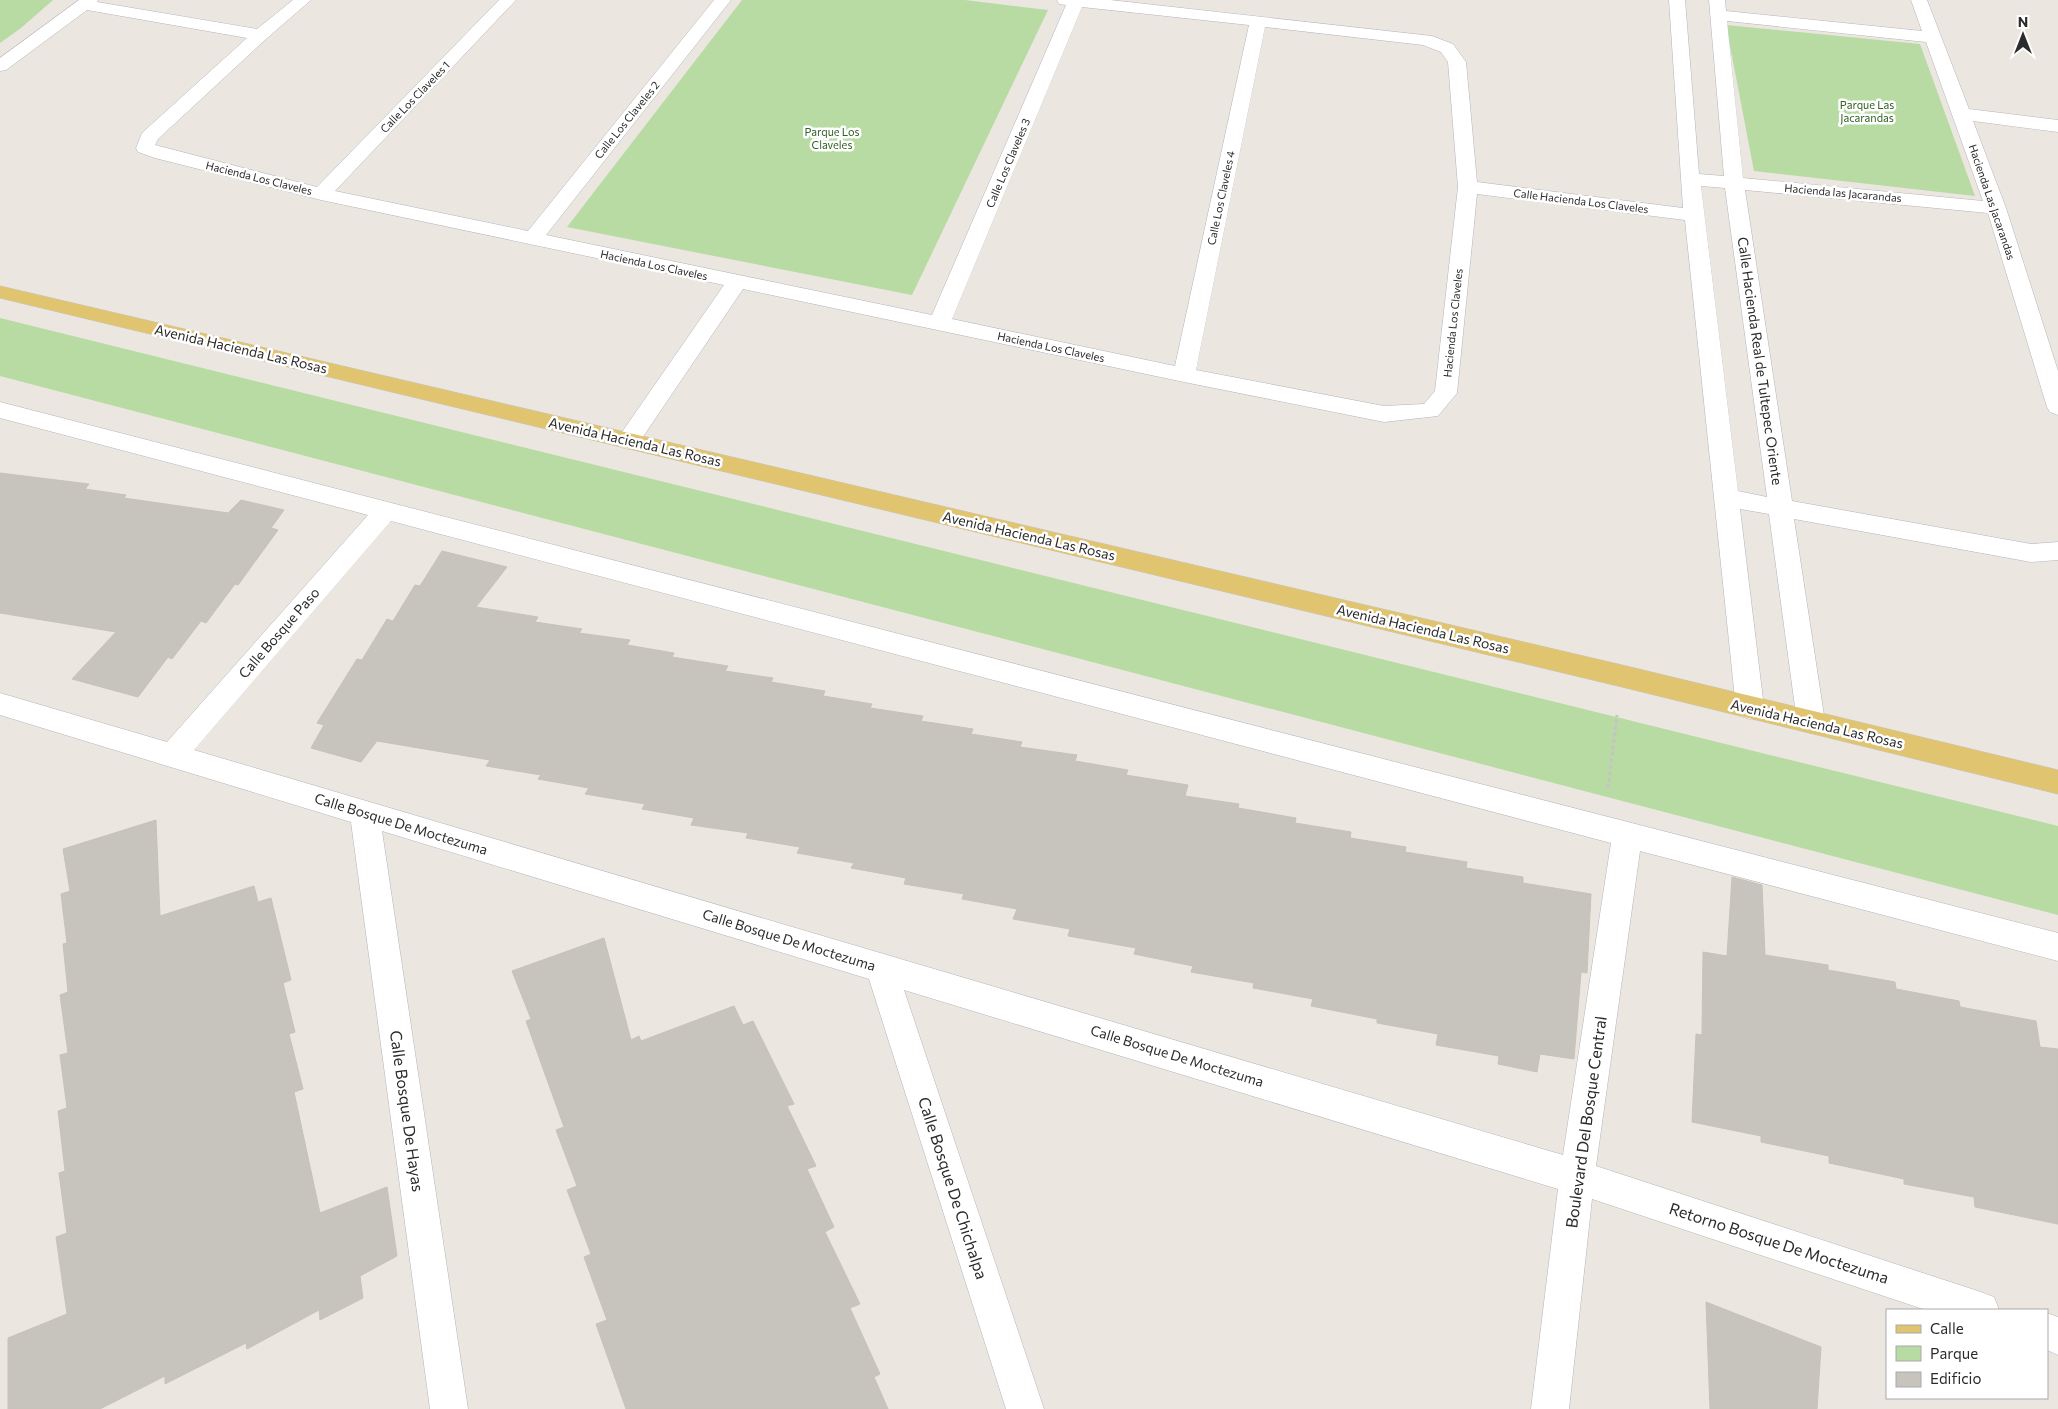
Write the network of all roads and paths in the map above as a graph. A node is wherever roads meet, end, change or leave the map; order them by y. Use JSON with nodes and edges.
{"nodes":[{"id":1,"x":303,"y":0,"type":"edge"},
{"id":2,"x":508,"y":0,"type":"edge"},
{"id":3,"x":723,"y":0,"type":"edge"},
{"id":4,"x":1677,"y":0,"type":"edge"},
{"id":5,"x":1919,"y":0,"type":"edge"},
{"id":6,"x":1070,"y":1,"type":"edge"},
{"id":7,"x":87,"y":2,"type":"edge"},
{"id":8,"x":1718,"y":7,"type":"edge"},
{"id":9,"x":1258,"y":21,"type":"junction"},
{"id":10,"x":260,"y":35,"type":"junction"},
{"id":11,"x":1932,"y":37,"type":"junction"},
{"id":12,"x":0,"y":66,"type":"edge"},
{"id":13,"x":1962,"y":114,"type":"junction"},
{"id":14,"x":2058,"y":126,"type":"edge"},
{"id":15,"x":1690,"y":179,"type":"junction"},
{"id":16,"x":1734,"y":183,"type":"junction"},
{"id":17,"x":1468,"y":187,"type":"junction"},
{"id":18,"x":321,"y":194,"type":"junction"},
{"id":19,"x":1996,"y":208,"type":"junction"},
{"id":20,"x":1694,"y":215,"type":"junction"},
{"id":21,"x":532,"y":239,"type":"junction"},
{"id":22,"x":737,"y":282,"type":"junction"},
{"id":23,"x":0,"y":292,"type":"edge"},
{"id":24,"x":939,"y":324,"type":"junction"},
{"id":25,"x":1184,"y":375,"type":"junction"},
{"id":26,"x":2058,"y":407,"type":"edge"},
{"id":27,"x":0,"y":410,"type":"edge"},
{"id":28,"x":628,"y":441,"type":"junction"},
{"id":29,"x":1726,"y":498,"type":"junction"},
{"id":30,"x":1780,"y":507,"type":"junction"},
{"id":31,"x":386,"y":511,"type":"junction"},
{"id":32,"x":2058,"y":551,"type":"edge"},
{"id":33,"x":1622,"y":676,"type":"junction"},
{"id":34,"x":0,"y":704,"type":"edge"},
{"id":35,"x":1750,"y":708,"type":"junction"},
{"id":36,"x":1811,"y":722,"type":"junction"},
{"id":37,"x":172,"y":756,"type":"junction"},
{"id":38,"x":2058,"y":782,"type":"edge"},
{"id":39,"x":365,"y":814,"type":"junction"},
{"id":40,"x":1615,"y":832,"type":"junction"},
{"id":41,"x":2058,"y":948,"type":"edge"},
{"id":42,"x":881,"y":968,"type":"junction"},
{"id":43,"x":1577,"y":1177,"type":"junction"},
{"id":44,"x":1978,"y":1309,"type":"edge"},
{"id":45,"x":449,"y":1409,"type":"edge"},
{"id":46,"x":1025,"y":1409,"type":"edge"},
{"id":47,"x":1550,"y":1409,"type":"edge"}],
"edges":[{"from":1,"to":10,"type":"street","name":"Hacienda Los Claveles"},
{"from":2,"to":18,"type":"street","name":"Calle Los Claveles 1"},
{"from":3,"to":21,"type":"street","name":"Calle Los Claveles 2"},
{"from":4,"to":15,"type":"street"},
{"from":5,"to":11,"type":"street","name":"Hacienda Las Jacarandas"},
{"from":6,"to":9,"type":"street","name":"Hacienda Los Claveles"},
{"from":6,"to":24,"type":"street","name":"Calle Los Claveles 3"},
{"from":7,"to":10,"type":"street"},
{"from":7,"to":12,"type":"street"},
{"from":8,"to":11,"type":"street"},
{"from":8,"to":16,"type":"street","name":"Calle Hacienda Real de Tultepec Oriente"},
{"from":9,"to":17,"type":"street","name":"Hacienda Los Claveles"},
{"from":9,"to":25,"type":"street","name":"Calle Los Claveles 4"},
{"from":10,"to":18,"type":"street","name":"Hacienda Los Claveles"},
{"from":11,"to":13,"type":"street","name":"Hacienda Las Jacarandas"},
{"from":13,"to":14,"type":"street"},
{"from":13,"to":19,"type":"street","name":"Hacienda Las Jacarandas"},
{"from":15,"to":16,"type":"street","name":"Hacienda las Jacarandas"},
{"from":15,"to":20,"type":"street"},
{"from":16,"to":19,"type":"street","name":"Hacienda las Jacarandas"},
{"from":16,"to":30,"type":"street","name":"Calle Hacienda Real de Tultepec Oriente"},
{"from":17,"to":20,"type":"street","name":"Calle Hacienda Los Claveles"},
{"from":17,"to":25,"type":"street","name":"Hacienda Los Claveles"},
{"from":18,"to":21,"type":"street","name":"Hacienda Los Claveles"},
{"from":19,"to":26,"type":"street","name":"Hacienda Las Jacarandas"},
{"from":20,"to":29,"type":"street"},
{"from":21,"to":22,"type":"street","name":"Hacienda Los Claveles"},
{"from":22,"to":24,"type":"street","name":"Hacienda Los Claveles"},
{"from":22,"to":28,"type":"street"},
{"from":23,"to":28,"type":"main road","name":"Avenida Hacienda Las Rosas"},
{"from":24,"to":25,"type":"street","name":"Hacienda Los Claveles"},
{"from":27,"to":31,"type":"street"},
{"from":28,"to":33,"type":"main road","name":"Avenida Hacienda Las Rosas"},
{"from":29,"to":30,"type":"street"},
{"from":29,"to":35,"type":"street"},
{"from":30,"to":32,"type":"street"},
{"from":30,"to":36,"type":"street","name":"Calle Hacienda Real de Tultepec Oriente"},
{"from":31,"to":37,"type":"street","name":"Calle Bosque Paso"},
{"from":31,"to":40,"type":"street"},
{"from":33,"to":35,"type":"main road","name":"Avenida Hacienda Las Rosas"},
{"from":33,"to":40,"type":"path"},
{"from":34,"to":37,"type":"street","name":"Calle Bosque De Moctezuma"},
{"from":35,"to":36,"type":"main road","name":"Avenida Hacienda Las Rosas"},
{"from":36,"to":38,"type":"main road","name":"Avenida Hacienda Las Rosas"},
{"from":37,"to":39,"type":"street","name":"Calle Bosque De Moctezuma"},
{"from":39,"to":42,"type":"street","name":"Calle Bosque De Moctezuma"},
{"from":39,"to":45,"type":"street","name":"Calle Bosque De Hayas"},
{"from":40,"to":41,"type":"street"},
{"from":40,"to":43,"type":"street","name":"Boulevard Del Bosque Central"},
{"from":42,"to":43,"type":"street","name":"Calle Bosque De Moctezuma"},
{"from":42,"to":46,"type":"street","name":"Calle Bosque De Chichalpa"},
{"from":43,"to":44,"type":"street","name":"Retorno Bosque De Moctezuma"},
{"from":43,"to":47,"type":"street","name":"Boulevard Del Bosque Central"}]}
